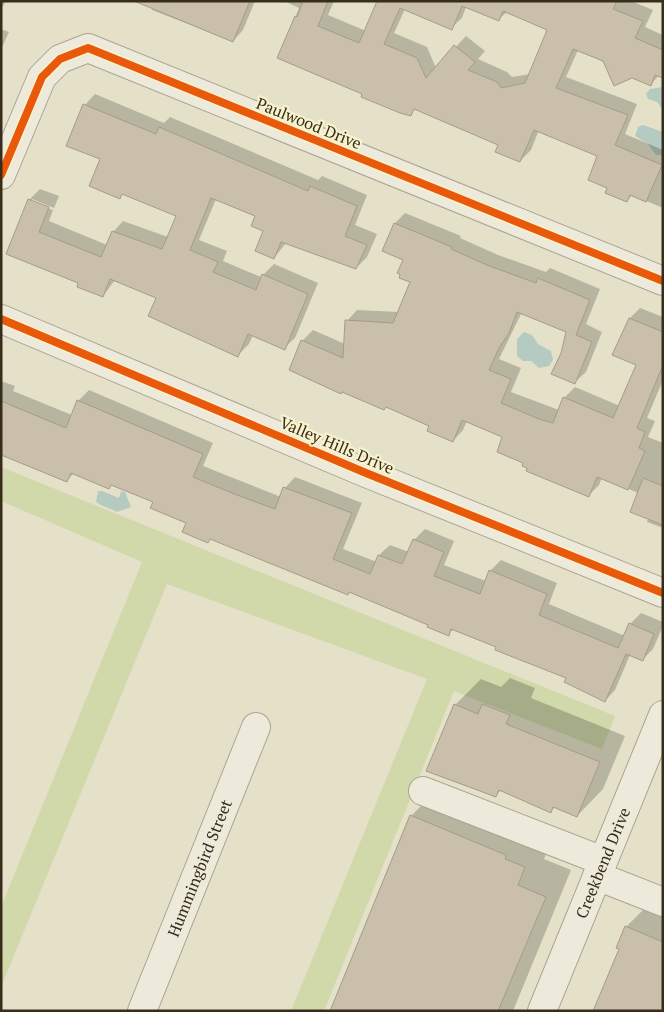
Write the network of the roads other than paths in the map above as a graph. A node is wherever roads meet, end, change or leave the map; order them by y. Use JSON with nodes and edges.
{"nodes":[{"id":1,"x":3,"y":172,"type":"edge"},
{"id":2,"x":663,"y":281,"type":"edge"},
{"id":3,"x":1,"y":319,"type":"edge"},
{"id":4,"x":663,"y":593,"type":"edge"},
{"id":5,"x":663,"y":715,"type":"edge"},
{"id":6,"x":256,"y":727,"type":"dead end"},
{"id":7,"x":655,"y":757,"type":"edge"},
{"id":8,"x":423,"y":791,"type":"dead end"},
{"id":9,"x":600,"y":868,"type":"junction"},
{"id":10,"x":663,"y":902,"type":"edge"},
{"id":11,"x":142,"y":1011,"type":"edge"},
{"id":12,"x":542,"y":1011,"type":"edge"}],
"edges":[{"from":1,"to":2,"type":"street","name":"Paulwood Drive"},
{"from":3,"to":4,"type":"street","name":"Valley Hills Drive"},
{"from":5,"to":7,"type":"street","name":"Creekbend Drive"},
{"from":6,"to":11,"type":"street","name":"Hummingbird Street"},
{"from":7,"to":9,"type":"street","name":"Creekbend Drive"},
{"from":8,"to":9,"type":"street"},
{"from":9,"to":10,"type":"street"},
{"from":9,"to":12,"type":"street","name":"Creekbend Drive"}]}
